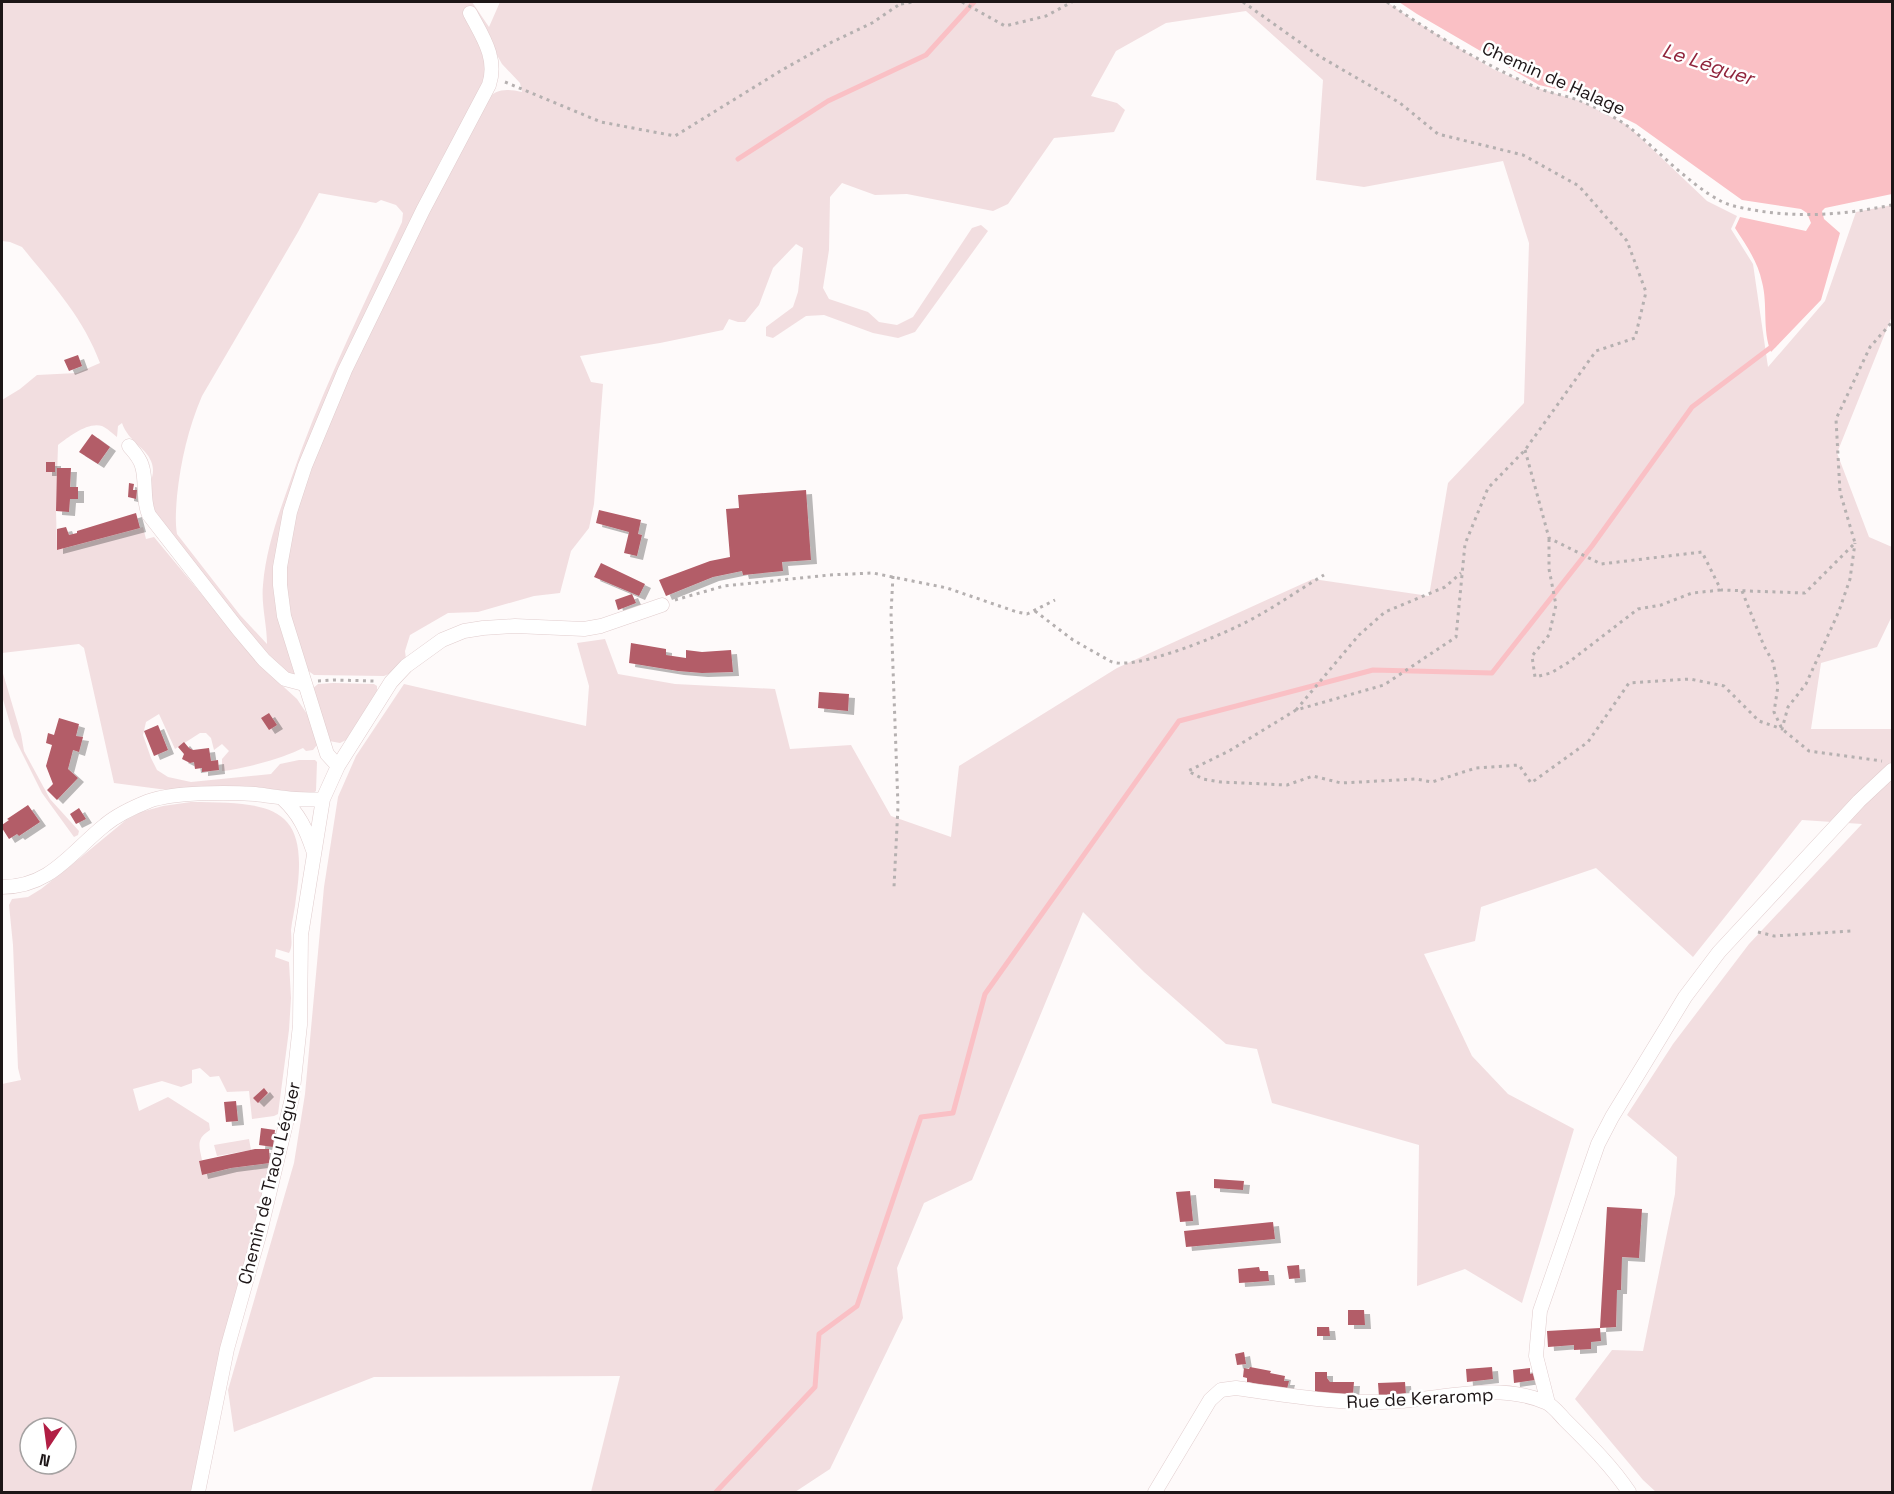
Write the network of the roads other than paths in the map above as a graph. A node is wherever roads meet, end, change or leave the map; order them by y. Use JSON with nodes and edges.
{"nodes":[{"id":1,"x":470,"y":13,"type":"dead end"},
{"id":2,"x":129,"y":446,"type":"dead end"},
{"id":3,"x":662,"y":605,"type":"road end"},
{"id":4,"x":304,"y":684,"type":"junction"},
{"id":5,"x":338,"y":766,"type":"junction"},
{"id":6,"x":1893,"y":770,"type":"edge"},
{"id":7,"x":283,"y":799,"type":"junction"},
{"id":8,"x":323,"y":799,"type":"junction"},
{"id":9,"x":314,"y":855,"type":"junction"},
{"id":10,"x":2,"y":887,"type":"edge"},
{"id":11,"x":1548,"y":1403,"type":"junction"},
{"id":12,"x":198,"y":1492,"type":"edge"},
{"id":13,"x":1155,"y":1492,"type":"edge"},
{"id":14,"x":1629,"y":1492,"type":"edge"}],
"edges":[{"from":1,"to":4,"type":"street"},
{"from":2,"to":4,"type":"street"},
{"from":3,"to":5,"type":"street","name":"Chemin de Traou Léguer"},
{"from":4,"to":5,"type":"street"},
{"from":5,"to":8,"type":"street","name":"Chemin de Traou Léguer"},
{"from":6,"to":11,"type":"street"},
{"from":7,"to":8,"type":"street"},
{"from":7,"to":9,"type":"street"},
{"from":7,"to":10,"type":"street"},
{"from":8,"to":9,"type":"street","name":"Chemin de Traou Léguer"},
{"from":9,"to":12,"type":"street","name":"Chemin de Traou Léguer"},
{"from":11,"to":13,"type":"street","name":"Rue de Keraromp"},
{"from":11,"to":14,"type":"street"}]}
